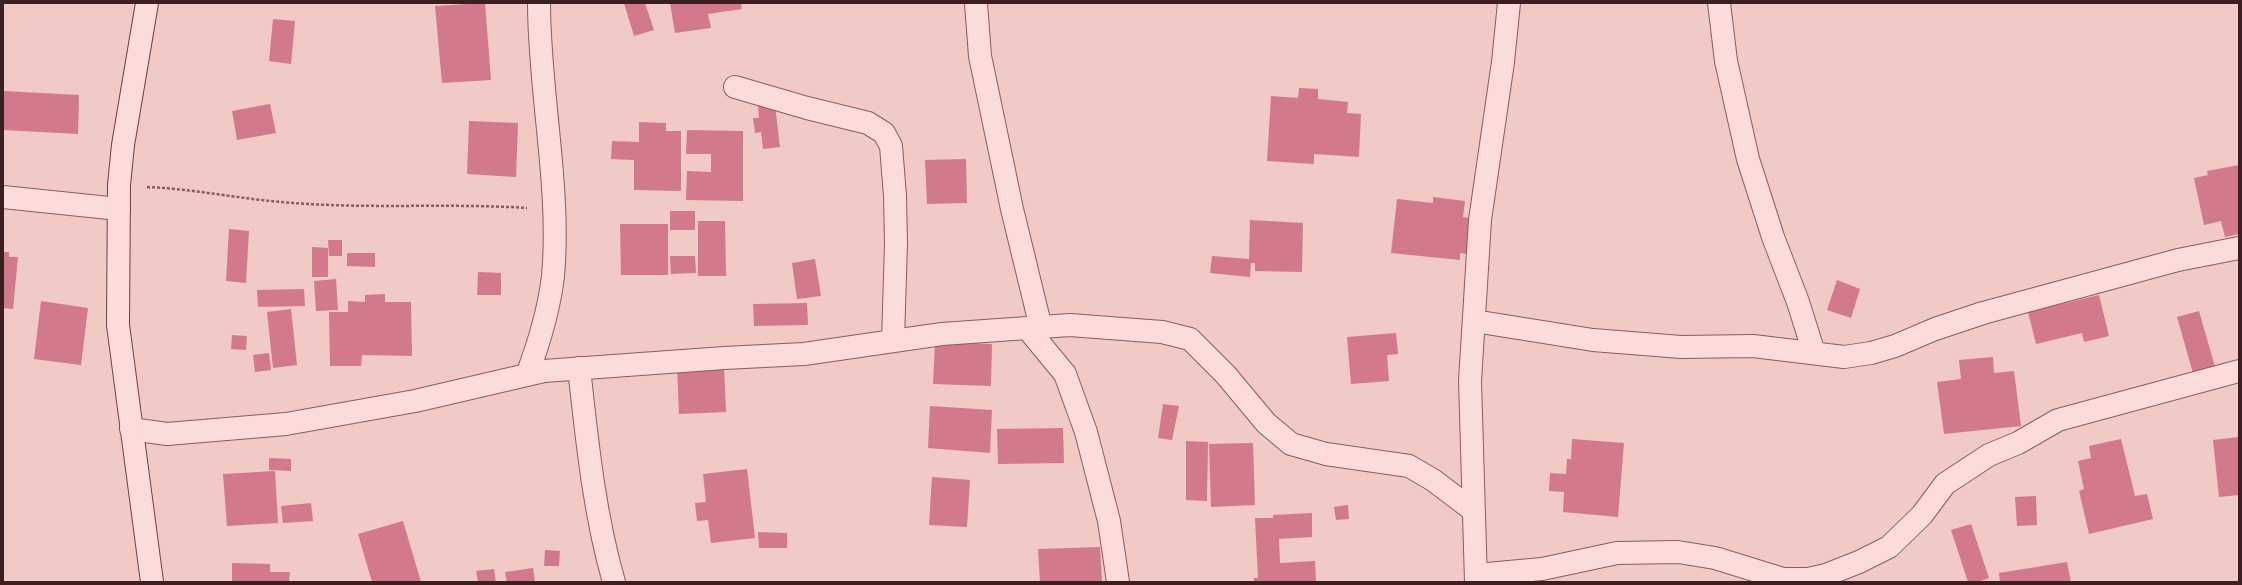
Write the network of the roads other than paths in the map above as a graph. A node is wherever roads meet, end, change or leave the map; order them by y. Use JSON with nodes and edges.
{"nodes":[{"id":1,"x":147,"y":3,"type":"edge"},
{"id":2,"x":539,"y":3,"type":"edge"},
{"id":3,"x":976,"y":3,"type":"edge"},
{"id":4,"x":1509,"y":3,"type":"edge"},
{"id":5,"x":1719,"y":3,"type":"edge"},
{"id":6,"x":735,"y":87,"type":"dead end"},
{"id":7,"x":3,"y":197,"type":"edge"},
{"id":8,"x":119,"y":209,"type":"junction"},
{"id":9,"x":2239,"y":248,"type":"edge"},
{"id":10,"x":1474,"y":321,"type":"junction"},
{"id":11,"x":1034,"y":328,"type":"junction"},
{"id":12,"x":893,"y":341,"type":"junction"},
{"id":13,"x":1814,"y":352,"type":"junction"},
{"id":14,"x":579,"y":368,"type":"junction"},
{"id":15,"x":2239,"y":371,"type":"edge"},
{"id":16,"x":527,"y":376,"type":"junction"},
{"id":17,"x":132,"y":429,"type":"junction"},
{"id":18,"x":1474,"y":511,"type":"junction"},
{"id":19,"x":1476,"y":578,"type":"edge"},
{"id":20,"x":152,"y":582,"type":"edge"},
{"id":21,"x":614,"y":582,"type":"edge"},
{"id":22,"x":1118,"y":582,"type":"edge"}],
"edges":[{"from":1,"to":8,"type":"street"},
{"from":2,"to":16,"type":"street"},
{"from":3,"to":11,"type":"street"},
{"from":4,"to":10,"type":"street"},
{"from":5,"to":13,"type":"street"},
{"from":6,"to":12,"type":"street"},
{"from":7,"to":8,"type":"street"},
{"from":8,"to":17,"type":"street"},
{"from":9,"to":13,"type":"street"},
{"from":10,"to":13,"type":"street"},
{"from":10,"to":18,"type":"street"},
{"from":11,"to":12,"type":"street"},
{"from":11,"to":18,"type":"street"},
{"from":11,"to":22,"type":"street"},
{"from":12,"to":14,"type":"street"},
{"from":14,"to":16,"type":"street"},
{"from":14,"to":21,"type":"street"},
{"from":15,"to":19,"type":"street"},
{"from":16,"to":17,"type":"street"},
{"from":17,"to":20,"type":"street"},
{"from":18,"to":19,"type":"street"}]}
